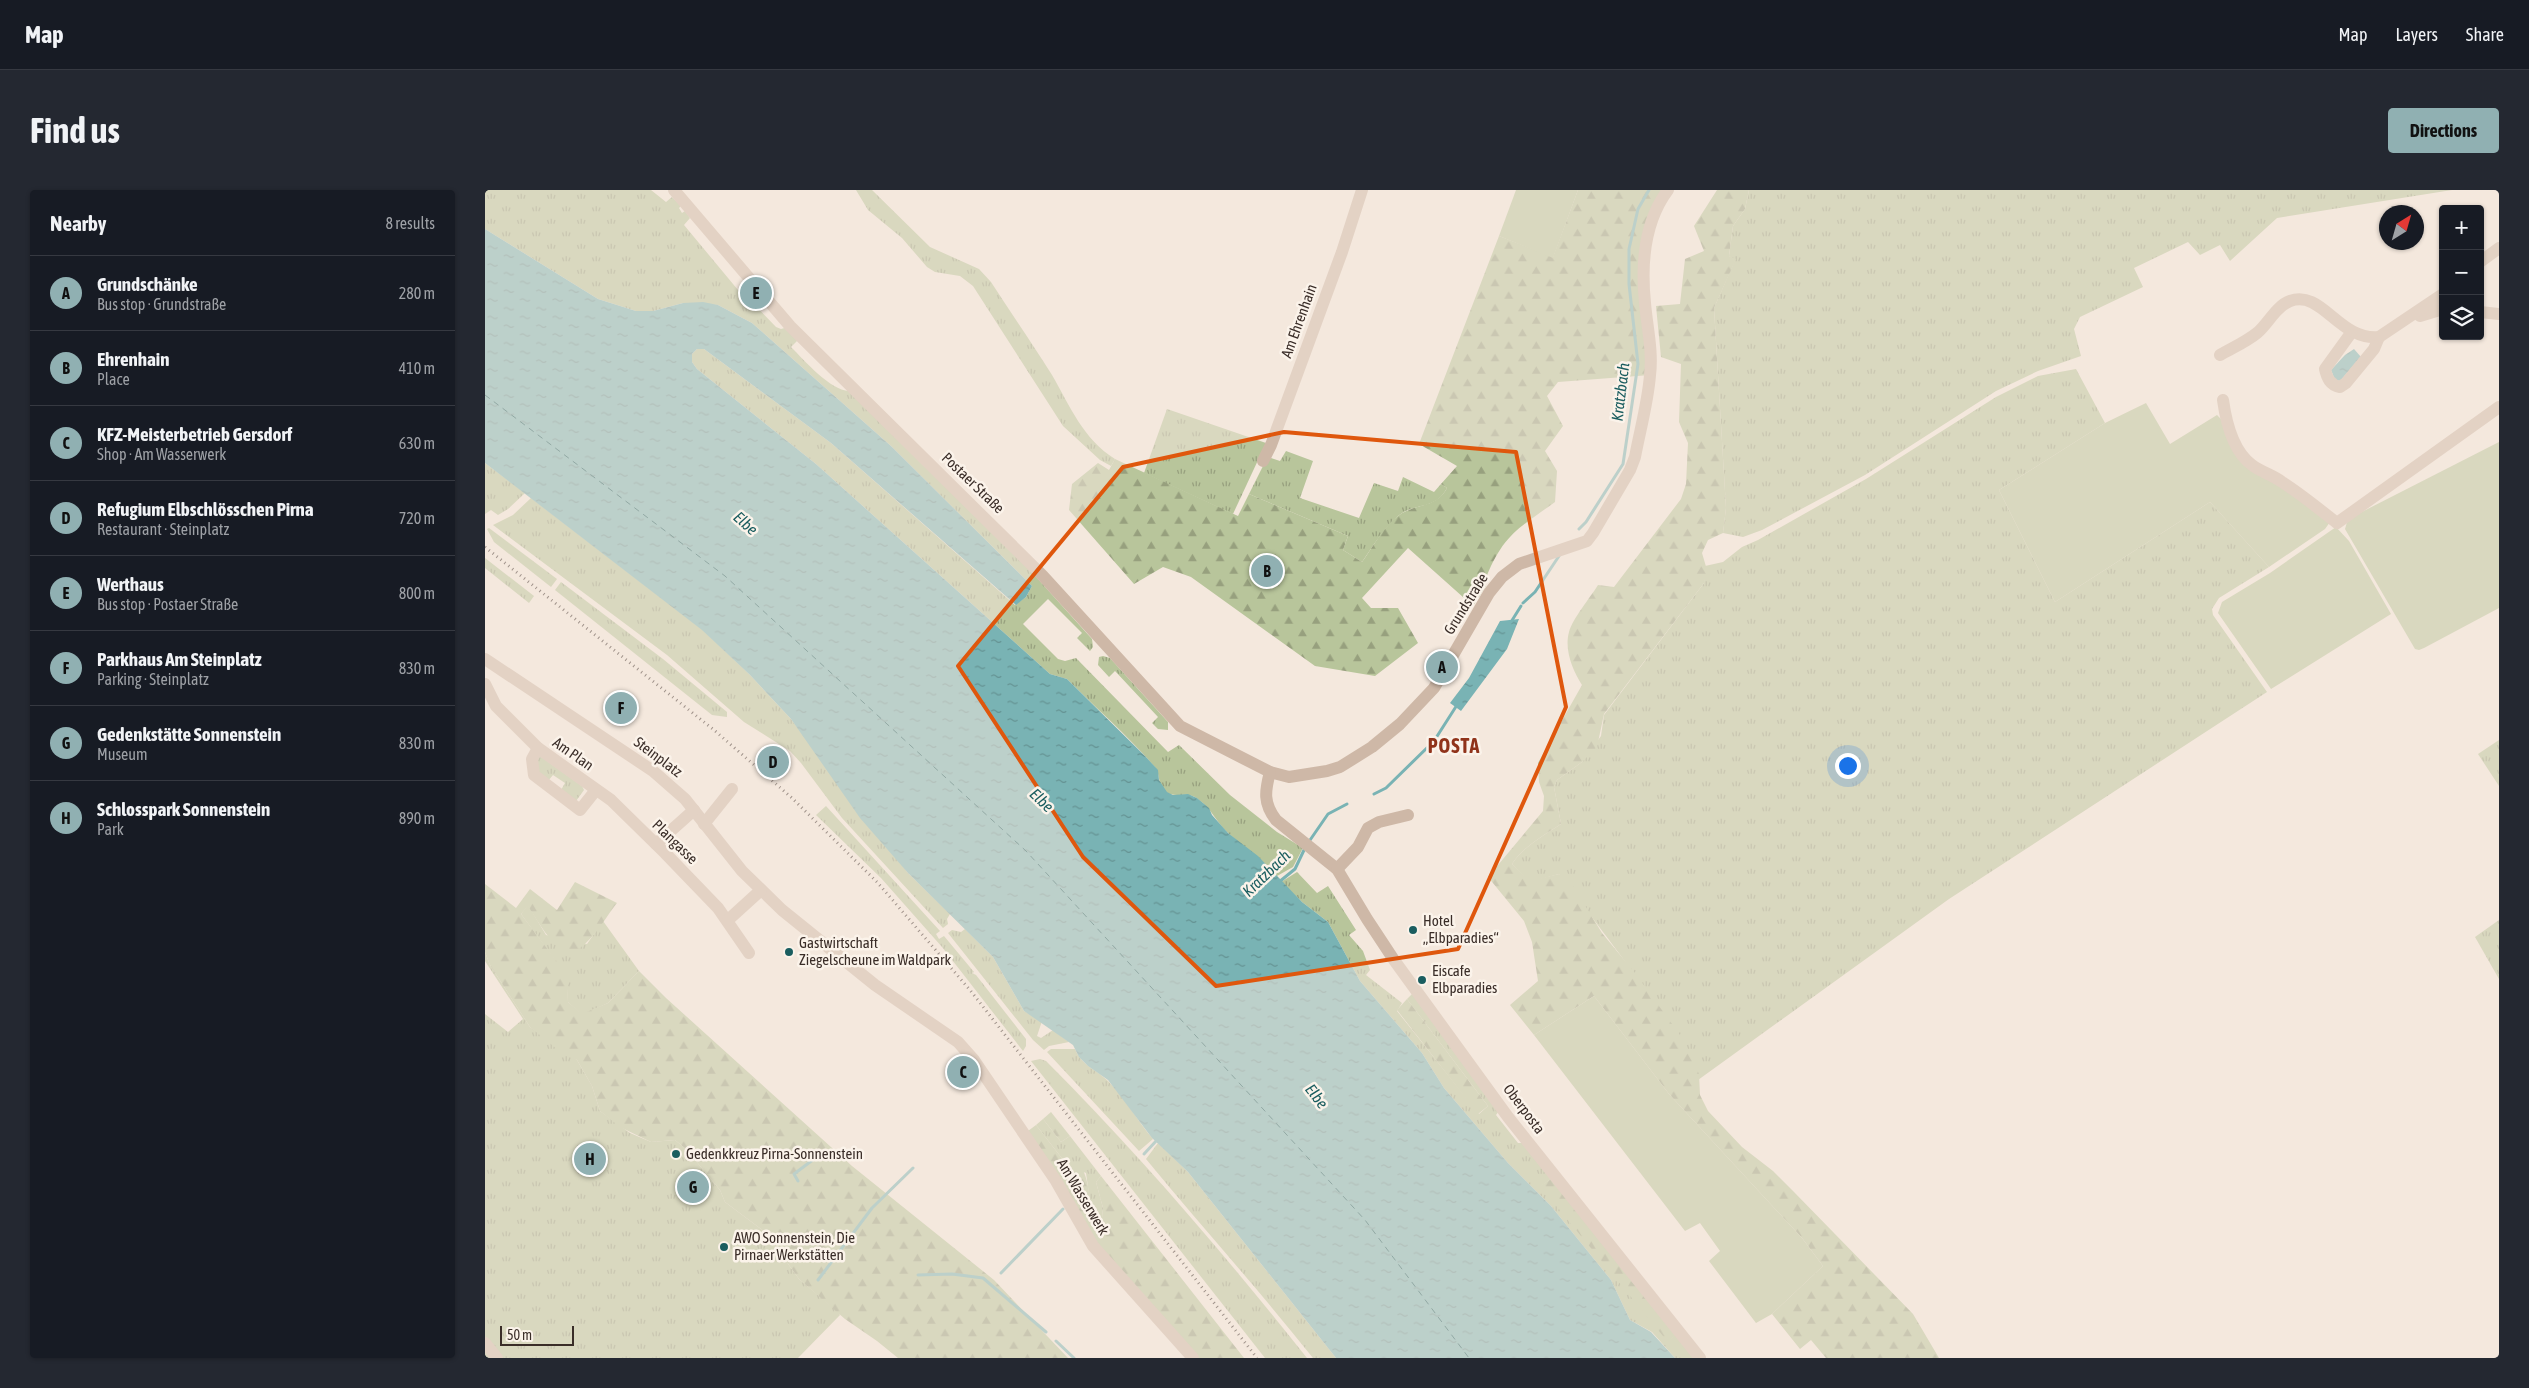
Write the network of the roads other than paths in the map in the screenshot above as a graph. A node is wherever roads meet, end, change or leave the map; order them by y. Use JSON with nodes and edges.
{"nodes":[{"id":1,"x":674,"y":190,"type":"edge"},
{"id":2,"x":1362,"y":190,"type":"edge"},
{"id":3,"x":1668,"y":190,"type":"edge"},
{"id":4,"x":2499,"y":248,"type":"edge"},
{"id":5,"x":2484,"y":259,"type":"edge"},
{"id":6,"x":2442,"y":295,"type":"edge"},
{"id":7,"x":2439,"y":310,"type":"edge"},
{"id":8,"x":2484,"y":312,"type":"edge"},
{"id":9,"x":2499,"y":314,"type":"edge"},
{"id":10,"x":2401,"y":322,"type":"junction"},
{"id":11,"x":2351,"y":332,"type":"junction"},
{"id":12,"x":2379,"y":337,"type":"junction"},
{"id":13,"x":2220,"y":356,"type":"dead end"},
{"id":14,"x":2223,"y":400,"type":"dead end"},
{"id":15,"x":2499,"y":407,"type":"edge"},
{"id":16,"x":1263,"y":461,"type":"dead end"},
{"id":17,"x":485,"y":658,"type":"edge"},
{"id":18,"x":485,"y":684,"type":"edge"},
{"id":19,"x":537,"y":748,"type":"junction"},
{"id":20,"x":1327,"y":771,"type":"joint"},
{"id":21,"x":1270,"y":772,"type":"junction"},
{"id":22,"x":732,"y":789,"type":"dead end"},
{"id":23,"x":597,"y":790,"type":"junction"},
{"id":24,"x":694,"y":810,"type":"junction"},
{"id":25,"x":1408,"y":814,"type":"dead end"},
{"id":26,"x":704,"y":824,"type":"junction"},
{"id":27,"x":656,"y":844,"type":"junction"},
{"id":28,"x":1337,"y":868,"type":"junction"},
{"id":29,"x":761,"y":890,"type":"junction"},
{"id":30,"x":728,"y":920,"type":"junction"},
{"id":31,"x":749,"y":953,"type":"dead end"},
{"id":32,"x":485,"y":1342,"type":"edge"},
{"id":33,"x":497,"y":1358,"type":"edge"},
{"id":34,"x":1193,"y":1358,"type":"edge"},
{"id":35,"x":1700,"y":1358,"type":"edge"}],
"edges":[{"from":1,"to":21,"type":"street","name":"Postaer Straße"},
{"from":2,"to":16,"type":"street","name":"Am Ehrenhain"},
{"from":3,"to":20,"type":"street","name":"Grundstraße"},
{"from":4,"to":5,"type":"street"},
{"from":6,"to":10,"type":"street"},
{"from":7,"to":10,"type":"street"},
{"from":8,"to":9,"type":"street"},
{"from":10,"to":12,"type":"street"},
{"from":11,"to":12,"type":"street"},
{"from":11,"to":12,"type":"street"},
{"from":11,"to":13,"type":"street"},
{"from":14,"to":15,"type":"street"},
{"from":17,"to":24,"type":"street","name":"Steinplatz"},
{"from":18,"to":19,"type":"street","name":"Am Plan"},
{"from":19,"to":23,"type":"street","name":"Am Plan"},
{"from":19,"to":23,"type":"street","name":"Am Plan"},
{"from":20,"to":21,"type":"street","name":"Postaer Straße"},
{"from":21,"to":28,"type":"street","name":"Oberposta"},
{"from":22,"to":26,"type":"street"},
{"from":23,"to":27,"type":"street","name":"Plangasse"},
{"from":24,"to":26,"type":"street","name":"Steinplatz"},
{"from":24,"to":27,"type":"street"},
{"from":25,"to":28,"type":"street"},
{"from":26,"to":29,"type":"street","name":"Steinplatz"},
{"from":27,"to":30,"type":"street","name":"Plangasse"},
{"from":28,"to":35,"type":"street","name":"Oberposta"},
{"from":29,"to":30,"type":"street"},
{"from":29,"to":34,"type":"street","name":"Am Wasserwerk"},
{"from":30,"to":31,"type":"street","name":"Plangasse"},
{"from":32,"to":33,"type":"street"}]}
